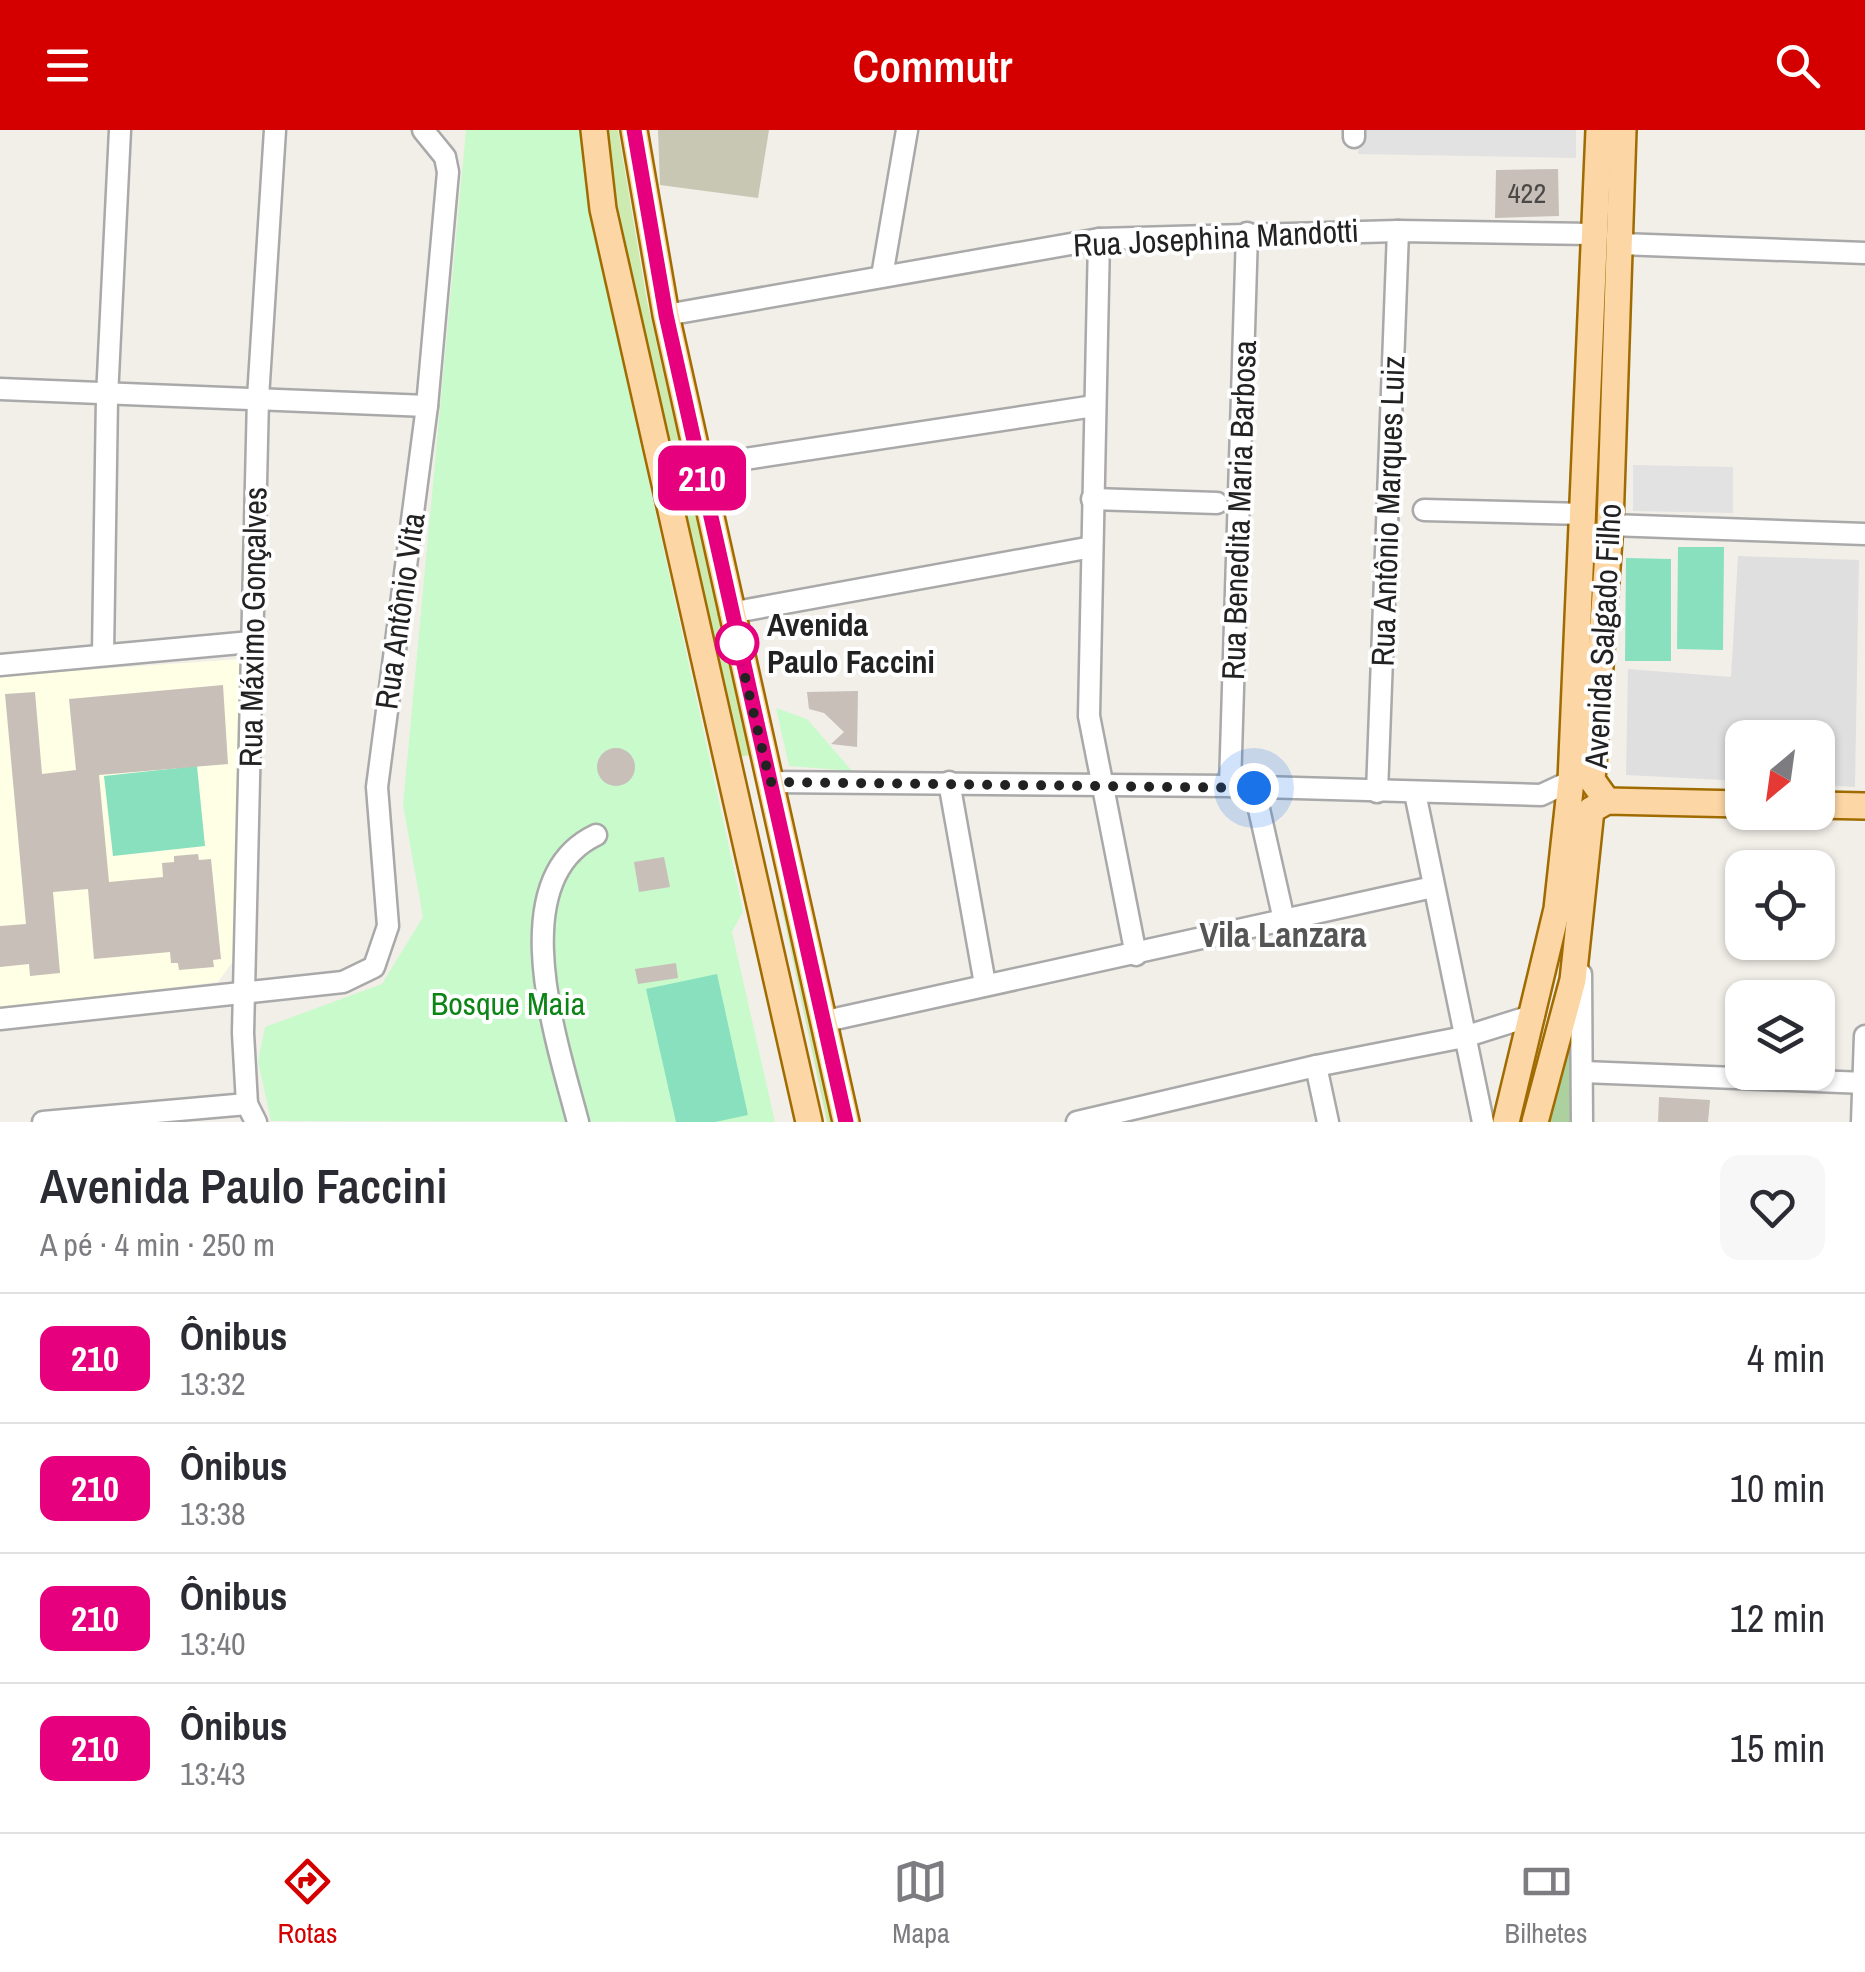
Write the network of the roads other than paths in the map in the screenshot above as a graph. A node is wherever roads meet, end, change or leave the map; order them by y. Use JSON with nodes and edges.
{"nodes":[{"id":1,"x":120,"y":130,"type":"edge"},
{"id":2,"x":275,"y":130,"type":"edge"},
{"id":3,"x":423,"y":130,"type":"edge"},
{"id":4,"x":594,"y":130,"type":"edge"},
{"id":5,"x":634,"y":130,"type":"edge"},
{"id":6,"x":907,"y":130,"type":"edge"},
{"id":7,"x":1599,"y":130,"type":"edge"},
{"id":8,"x":1623,"y":130,"type":"edge"},
{"id":9,"x":1398,"y":230,"type":"junction"},
{"id":10,"x":1247,"y":233,"type":"junction"},
{"id":11,"x":1593,"y":234,"type":"junction"},
{"id":12,"x":1099,"y":239,"type":"junction"},
{"id":13,"x":1620,"y":244,"type":"junction"},
{"id":14,"x":1865,"y":253,"type":"edge"},
{"id":15,"x":882,"y":276,"type":"junction"},
{"id":16,"x":666,"y":315,"type":"junction"},
{"id":17,"x":0,"y":389,"type":"edge"},
{"id":18,"x":106,"y":397,"type":"junction"},
{"id":19,"x":258,"y":398,"type":"junction"},
{"id":20,"x":427,"y":406,"type":"junction"},
{"id":21,"x":1094,"y":406,"type":"junction"},
{"id":22,"x":700,"y":466,"type":"junction"},
{"id":23,"x":1092,"y":500,"type":"junction"},
{"id":24,"x":1216,"y":503,"type":"dead end"},
{"id":25,"x":1424,"y":510,"type":"dead end"},
{"id":26,"x":1584,"y":514,"type":"junction"},
{"id":27,"x":1610,"y":525,"type":"junction"},
{"id":28,"x":1865,"y":534,"type":"edge"},
{"id":29,"x":1092,"y":547,"type":"junction"},
{"id":30,"x":730,"y":613,"type":"junction"},
{"id":31,"x":252,"y":642,"type":"junction"},
{"id":32,"x":102,"y":654,"type":"junction"},
{"id":33,"x":0,"y":665,"type":"edge"},
{"id":34,"x":728,"y":762,"type":"junction"},
{"id":35,"x":1571,"y":781,"type":"junction"},
{"id":36,"x":770,"y":782,"type":"junction"},
{"id":37,"x":949,"y":782,"type":"junction"},
{"id":38,"x":1099,"y":784,"type":"junction"},
{"id":39,"x":1230,"y":786,"type":"junction"},
{"id":40,"x":1254,"y":788,"type":"junction"},
{"id":41,"x":1377,"y":792,"type":"junction"},
{"id":42,"x":1415,"y":793,"type":"junction"},
{"id":43,"x":1541,"y":796,"type":"junction"},
{"id":44,"x":1607,"y":800,"type":"junction"},
{"id":45,"x":1725,"y":803,"type":"edge"},
{"id":46,"x":1835,"y":805,"type":"edge"},
{"id":47,"x":1865,"y":806,"type":"edge"},
{"id":48,"x":1567,"y":822,"type":"junction"},
{"id":49,"x":588,"y":838,"type":"dead end"},
{"id":50,"x":1433,"y":887,"type":"junction"},
{"id":51,"x":756,"y":890,"type":"junction"},
{"id":52,"x":1580,"y":918,"type":"junction"},
{"id":53,"x":1284,"y":920,"type":"junction"},
{"id":54,"x":806,"y":928,"type":"junction"},
{"id":55,"x":1136,"y":955,"type":"junction"},
{"id":56,"x":985,"y":984,"type":"junction"},
{"id":57,"x":247,"y":991,"type":"junction"},
{"id":58,"x":1534,"y":1015,"type":"junction"},
{"id":59,"x":0,"y":1019,"type":"edge"},
{"id":60,"x":826,"y":1021,"type":"junction"},
{"id":61,"x":1865,"y":1036,"type":"edge"},
{"id":62,"x":1464,"y":1037,"type":"junction"},
{"id":63,"x":1316,"y":1066,"type":"junction"},
{"id":64,"x":1583,"y":1072,"type":"junction"},
{"id":65,"x":1864,"y":1083,"type":"edge"},
{"id":66,"x":1170,"y":1112,"type":"edge"},
{"id":67,"x":252,"y":1113,"type":"edge"},
{"id":68,"x":43,"y":1122,"type":"edge"},
{"id":69,"x":578,"y":1122,"type":"edge"},
{"id":70,"x":809,"y":1122,"type":"edge"},
{"id":71,"x":846,"y":1122,"type":"edge"},
{"id":72,"x":1077,"y":1122,"type":"edge"},
{"id":73,"x":1328,"y":1122,"type":"edge"},
{"id":74,"x":1484,"y":1122,"type":"edge"},
{"id":75,"x":1506,"y":1122,"type":"edge"},
{"id":76,"x":1535,"y":1122,"type":"edge"},
{"id":77,"x":1582,"y":1122,"type":"edge"},
{"id":78,"x":1862,"y":1122,"type":"edge"}],
"edges":[{"from":1,"to":18,"type":"street"},
{"from":2,"to":19,"type":"street","name":"Rua Máximo Gonçalves"},
{"from":3,"to":20,"type":"street","name":"Rua Antônio Vita"},
{"from":4,"to":34,"type":"main road"},
{"from":5,"to":16,"type":"main road"},
{"from":6,"to":15,"type":"street"},
{"from":7,"to":11,"type":"main road","name":"Avenida Salgado Filho"},
{"from":8,"to":13,"type":"main road","name":"Avenida Salgado Filho"},
{"from":9,"to":10,"type":"street","name":"Rua Josephina Mandotti"},
{"from":9,"to":11,"type":"street","name":"Rua Josephina Mandotti"},
{"from":9,"to":41,"type":"street","name":"Rua Antônio Marques Luiz"},
{"from":10,"to":12,"type":"street","name":"Rua Josephina Mandotti"},
{"from":10,"to":39,"type":"street","name":"Rua Benedita Maria Barbosa"},
{"from":11,"to":26,"type":"main road","name":"Avenida Salgado Filho"},
{"from":12,"to":15,"type":"street","name":"Rua Josephina Mandotti"},
{"from":12,"to":21,"type":"street"},
{"from":13,"to":14,"type":"street"},
{"from":13,"to":27,"type":"main road","name":"Avenida Salgado Filho"},
{"from":15,"to":16,"type":"street","name":"Rua Josephina Mandotti"},
{"from":16,"to":22,"type":"main road"},
{"from":17,"to":18,"type":"street"},
{"from":18,"to":19,"type":"street"},
{"from":18,"to":32,"type":"street"},
{"from":19,"to":20,"type":"street"},
{"from":19,"to":31,"type":"street","name":"Rua Máximo Gonçalves"},
{"from":20,"to":57,"type":"street","name":"Rua Antônio Vita"},
{"from":21,"to":22,"type":"street"},
{"from":21,"to":23,"type":"street"},
{"from":22,"to":30,"type":"main road"},
{"from":23,"to":24,"type":"street"},
{"from":23,"to":29,"type":"street"},
{"from":25,"to":26,"type":"street"},
{"from":26,"to":35,"type":"main road","name":"Avenida Salgado Filho"},
{"from":27,"to":28,"type":"street"},
{"from":27,"to":44,"type":"main road","name":"Avenida Salgado Filho"},
{"from":29,"to":30,"type":"street"},
{"from":29,"to":38,"type":"street"},
{"from":30,"to":36,"type":"main road"},
{"from":31,"to":32,"type":"street"},
{"from":31,"to":57,"type":"street","name":"Rua Máximo Gonçalves"},
{"from":32,"to":33,"type":"street"},
{"from":34,"to":36,"type":"main road"},
{"from":34,"to":51,"type":"main road"},
{"from":35,"to":43,"type":"street"},
{"from":35,"to":48,"type":"main road","name":"Avenida Salgado Filho"},
{"from":36,"to":37,"type":"street"},
{"from":36,"to":54,"type":"main road"},
{"from":37,"to":38,"type":"street"},
{"from":37,"to":56,"type":"street"},
{"from":38,"to":39,"type":"street"},
{"from":38,"to":55,"type":"street"},
{"from":39,"to":40,"type":"street"},
{"from":40,"to":41,"type":"street"},
{"from":40,"to":53,"type":"street"},
{"from":41,"to":42,"type":"street"},
{"from":42,"to":43,"type":"street"},
{"from":42,"to":50,"type":"street"},
{"from":43,"to":48,"type":"street"},
{"from":44,"to":45,"type":"main road"},
{"from":44,"to":52,"type":"main road","name":"Avenida Salgado Filho"},
{"from":46,"to":47,"type":"main road"},
{"from":48,"to":58,"type":"main road","name":"Avenida Salgado Filho"},
{"from":49,"to":69,"type":"street"},
{"from":50,"to":53,"type":"street"},
{"from":50,"to":62,"type":"street"},
{"from":51,"to":54,"type":"main road"},
{"from":51,"to":70,"type":"main road"},
{"from":52,"to":64,"type":"street"},
{"from":52,"to":76,"type":"main road","name":"Avenida Salgado Filho"},
{"from":53,"to":55,"type":"street"},
{"from":54,"to":60,"type":"main road"},
{"from":55,"to":56,"type":"street"},
{"from":56,"to":60,"type":"street"},
{"from":57,"to":59,"type":"street","name":"Rua Antônio Vita"},
{"from":57,"to":67,"type":"street","name":"Rua Máximo Gonçalves"},
{"from":58,"to":62,"type":"street"},
{"from":58,"to":75,"type":"main road","name":"Avenida Salgado Filho"},
{"from":60,"to":71,"type":"main road"},
{"from":61,"to":65,"type":"street"},
{"from":62,"to":63,"type":"street"},
{"from":62,"to":74,"type":"street"},
{"from":63,"to":66,"type":"street"},
{"from":63,"to":73,"type":"street"},
{"from":64,"to":65,"type":"street"},
{"from":64,"to":77,"type":"street"},
{"from":65,"to":78,"type":"street"},
{"from":66,"to":72,"type":"street"},
{"from":67,"to":68,"type":"street"}]}
